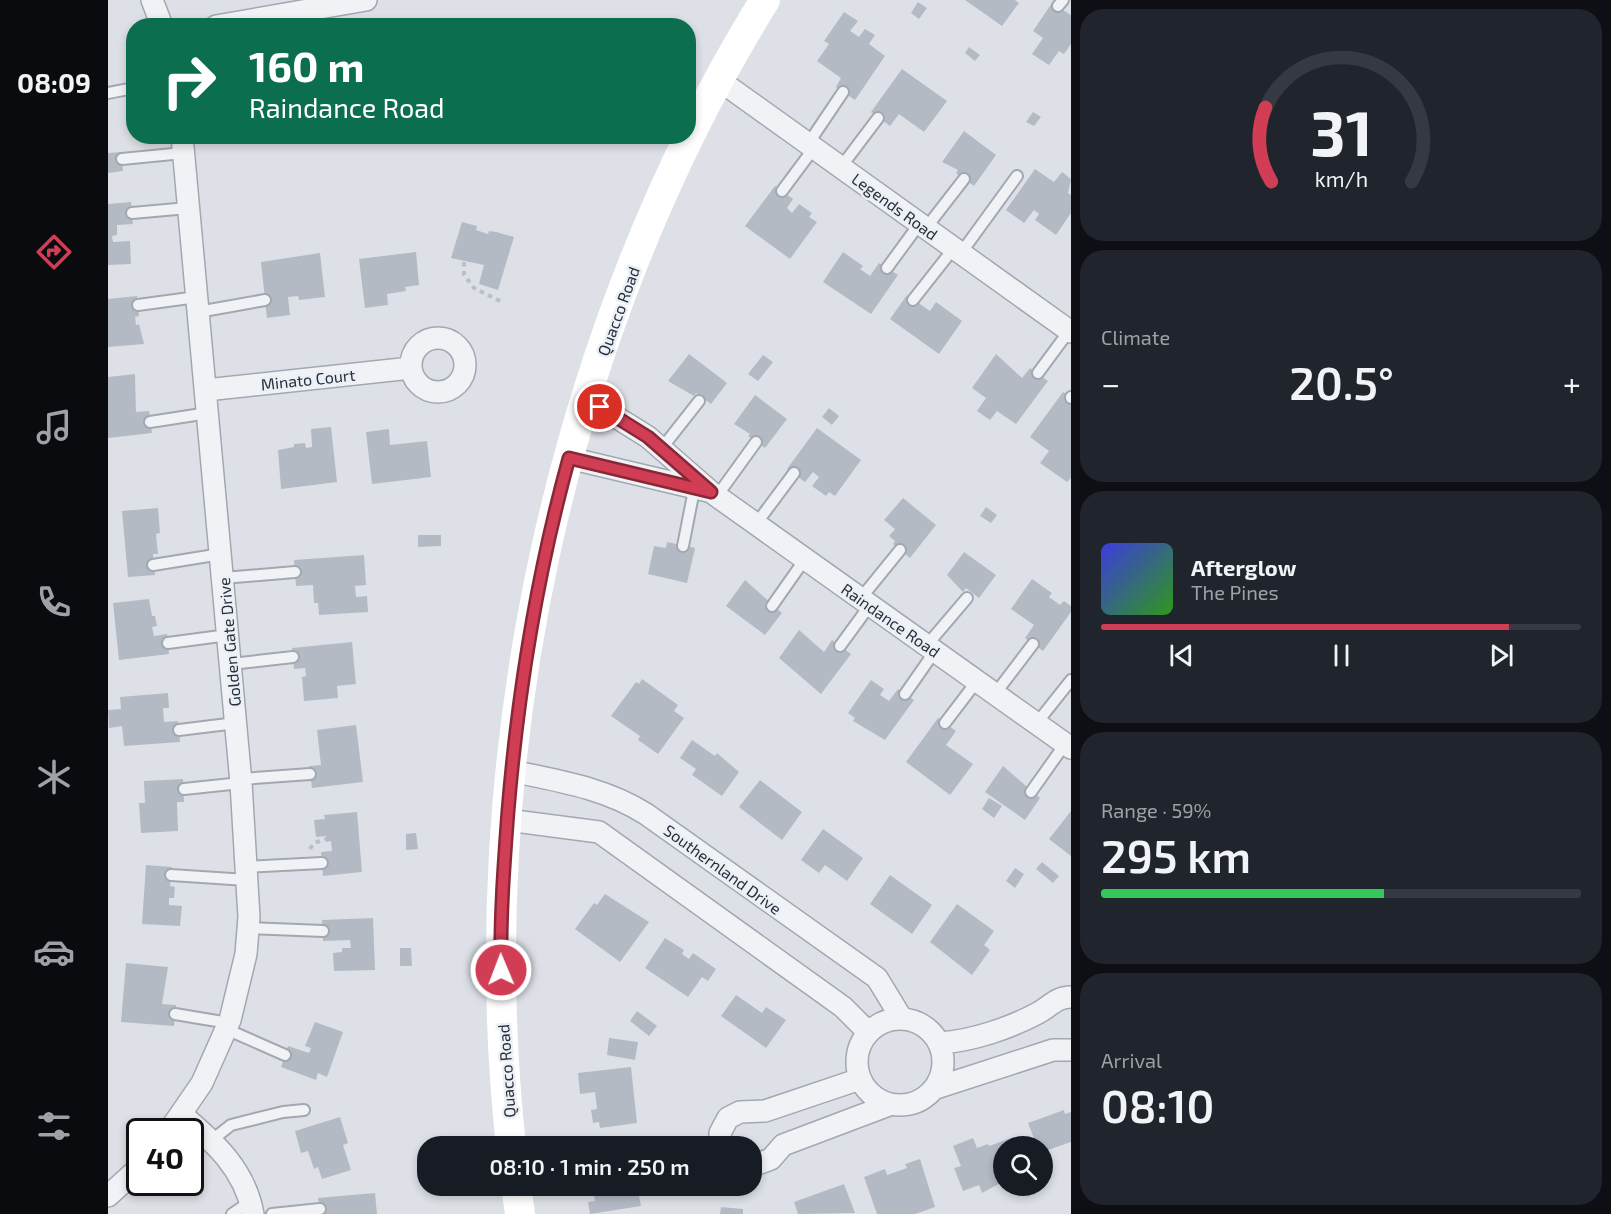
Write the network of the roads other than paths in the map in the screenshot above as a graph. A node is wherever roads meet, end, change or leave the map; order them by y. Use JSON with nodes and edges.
{"nodes":[{"id":1,"x":152,"y":0,"type":"edge"},
{"id":2,"x":366,"y":0,"type":"edge"},
{"id":3,"x":765,"y":0,"type":"edge"},
{"id":4,"x":159,"y":18,"type":"edge"},
{"id":5,"x":281,"y":18,"type":"edge"},
{"id":6,"x":719,"y":80,"type":"junction"},
{"id":7,"x":126,"y":89,"type":"edge"},
{"id":8,"x":843,"y":92,"type":"dead end"},
{"id":9,"x":108,"y":93,"type":"edge"},
{"id":10,"x":878,"y":118,"type":"dead end"},
{"id":11,"x":696,"y":124,"type":"edge"},
{"id":12,"x":686,"y":144,"type":"edge"},
{"id":13,"x":182,"y":145,"type":"edge"},
{"id":14,"x":811,"y":146,"type":"junction"},
{"id":15,"x":122,"y":159,"type":"dead end"},
{"id":16,"x":841,"y":167,"type":"junction"},
{"id":17,"x":1017,"y":176,"type":"dead end"},
{"id":18,"x":964,"y":179,"type":"dead end"},
{"id":19,"x":782,"y":191,"type":"dead end"},
{"id":20,"x":188,"y":208,"type":"junction"},
{"id":21,"x":132,"y":213,"type":"dead end"},
{"id":22,"x":923,"y":226,"type":"junction"},
{"id":23,"x":957,"y":250,"type":"junction"},
{"id":24,"x":887,"y":268,"type":"dead end"},
{"id":25,"x":266,"y":300,"type":"dead end"},
{"id":26,"x":913,"y":300,"type":"dead end"},
{"id":27,"x":138,"y":305,"type":"dead end"},
{"id":28,"x":197,"y":305,"type":"junction"},
{"id":29,"x":1070,"y":331,"type":"edge"},
{"id":30,"x":411,"y":368,"type":"dead end"},
{"id":31,"x":1038,"y":373,"type":"dead end"},
{"id":32,"x":206,"y":390,"type":"junction"},
{"id":33,"x":587,"y":399,"type":"junction"},
{"id":34,"x":699,"y":401,"type":"dead end"},
{"id":35,"x":208,"y":413,"type":"junction"},
{"id":36,"x":150,"y":422,"type":"dead end"},
{"id":37,"x":756,"y":442,"type":"dead end"},
{"id":38,"x":662,"y":448,"type":"junction"},
{"id":39,"x":569,"y":458,"type":"junction"},
{"id":40,"x":794,"y":473,"type":"dead end"},
{"id":41,"x":707,"y":493,"type":"junction"},
{"id":42,"x":756,"y":524,"type":"junction"},
{"id":43,"x":683,"y":546,"type":"dead end"},
{"id":44,"x":900,"y":550,"type":"dead end"},
{"id":45,"x":221,"y":554,"type":"junction"},
{"id":46,"x":805,"y":559,"type":"junction"},
{"id":47,"x":153,"y":565,"type":"dead end"},
{"id":48,"x":295,"y":572,"type":"dead end"},
{"id":49,"x":223,"y":578,"type":"junction"},
{"id":50,"x":967,"y":598,"type":"dead end"},
{"id":51,"x":865,"y":602,"type":"junction"},
{"id":52,"x":772,"y":606,"type":"dead end"},
{"id":53,"x":228,"y":635,"type":"junction"},
{"id":54,"x":168,"y":644,"type":"dead end"},
{"id":55,"x":1033,"y":644,"type":"dead end"},
{"id":56,"x":840,"y":646,"type":"dead end"},
{"id":57,"x":931,"y":648,"type":"junction"},
{"id":58,"x":293,"y":657,"type":"dead end"},
{"id":59,"x":231,"y":664,"type":"junction"},
{"id":60,"x":977,"y":681,"type":"junction"},
{"id":61,"x":1071,"y":681,"type":"edge"},
{"id":62,"x":905,"y":694,"type":"dead end"},
{"id":63,"x":994,"y":694,"type":"junction"},
{"id":64,"x":236,"y":723,"type":"junction"},
{"id":65,"x":945,"y":723,"type":"dead end"},
{"id":66,"x":1036,"y":723,"type":"junction"},
{"id":67,"x":179,"y":730,"type":"dead end"},
{"id":68,"x":1068,"y":746,"type":"edge"},
{"id":69,"x":511,"y":771,"type":"junction"},
{"id":70,"x":310,"y":774,"type":"dead end"},
{"id":71,"x":241,"y":781,"type":"junction"},
{"id":72,"x":184,"y":789,"type":"dead end"},
{"id":73,"x":1031,"y":792,"type":"dead end"},
{"id":74,"x":507,"y":820,"type":"junction"},
{"id":75,"x":322,"y":863,"type":"dead end"},
{"id":76,"x":246,"y":873,"type":"junction"},
{"id":77,"x":171,"y":875,"type":"dead end"},
{"id":78,"x":248,"y":928,"type":"junction"},
{"id":79,"x":323,"y":931,"type":"dead end"},
{"id":80,"x":1071,"y":997,"type":"edge"},
{"id":81,"x":175,"y":1014,"type":"dead end"},
{"id":82,"x":902,"y":1019,"type":"junction"},
{"id":83,"x":228,"y":1026,"type":"junction"},
{"id":84,"x":868,"y":1032,"type":"junction"},
{"id":85,"x":940,"y":1043,"type":"junction"},
{"id":86,"x":1071,"y":1050,"type":"edge"},
{"id":87,"x":285,"y":1055,"type":"dead end"},
{"id":88,"x":860,"y":1079,"type":"junction"},
{"id":89,"x":936,"y":1088,"type":"junction"},
{"id":90,"x":889,"y":1105,"type":"junction"},
{"id":91,"x":304,"y":1110,"type":"dead end"},
{"id":92,"x":178,"y":1118,"type":"edge"},
{"id":93,"x":204,"y":1136,"type":"edge"},
{"id":94,"x":510,"y":1136,"type":"edge"},
{"id":95,"x":720,"y":1136,"type":"edge"},
{"id":96,"x":212,"y":1140,"type":"junction"},
{"id":97,"x":762,"y":1162,"type":"edge"},
{"id":98,"x":126,"y":1179,"type":"edge"},
{"id":99,"x":109,"y":1194,"type":"edge"},
{"id":100,"x":518,"y":1196,"type":"edge"},
{"id":101,"x":252,"y":1208,"type":"edge"},
{"id":102,"x":320,"y":1209,"type":"dead end"},
{"id":103,"x":232,"y":1214,"type":"edge"},
{"id":104,"x":272,"y":1214,"type":"edge"},
{"id":105,"x":520,"y":1214,"type":"edge"}],
"edges":[{"from":1,"to":4,"type":"street"},
{"from":2,"to":5,"type":"street"},
{"from":3,"to":6,"type":"street","name":"Quacco Road"},
{"from":6,"to":11,"type":"street","name":"Quacco Road"},
{"from":6,"to":14,"type":"street","name":"Legends Road"},
{"from":7,"to":9,"type":"lane"},
{"from":8,"to":14,"type":"lane"},
{"from":10,"to":16,"type":"lane"},
{"from":12,"to":33,"type":"street","name":"Quacco Road"},
{"from":13,"to":15,"type":"lane"},
{"from":13,"to":20,"type":"street","name":"Golden Gate Drive"},
{"from":14,"to":16,"type":"street","name":"Legends Road"},
{"from":14,"to":19,"type":"lane"},
{"from":16,"to":22,"type":"street","name":"Legends Road"},
{"from":17,"to":23,"type":"lane"},
{"from":18,"to":22,"type":"lane"},
{"from":20,"to":21,"type":"lane"},
{"from":20,"to":28,"type":"street","name":"Golden Gate Drive"},
{"from":22,"to":23,"type":"street","name":"Legends Road"},
{"from":22,"to":24,"type":"lane"},
{"from":23,"to":26,"type":"lane"},
{"from":23,"to":29,"type":"street","name":"Legends Road"},
{"from":25,"to":28,"type":"lane"},
{"from":27,"to":28,"type":"lane"},
{"from":28,"to":32,"type":"street","name":"Golden Gate Drive"},
{"from":29,"to":31,"type":"lane"},
{"from":30,"to":32,"type":"street","name":"Minato Court"},
{"from":32,"to":35,"type":"street","name":"Golden Gate Drive"},
{"from":33,"to":38,"type":"street","name":"Raindance Road"},
{"from":33,"to":39,"type":"street","name":"Quacco Road"},
{"from":34,"to":38,"type":"lane"},
{"from":35,"to":36,"type":"lane"},
{"from":35,"to":45,"type":"street","name":"Golden Gate Drive"},
{"from":37,"to":41,"type":"lane"},
{"from":38,"to":41,"type":"street","name":"Raindance Road"},
{"from":39,"to":41,"type":"street","name":"Raindance Road"},
{"from":39,"to":69,"type":"street","name":"Quacco Road"},
{"from":40,"to":42,"type":"lane"},
{"from":41,"to":42,"type":"street","name":"Raindance Road"},
{"from":41,"to":43,"type":"lane"},
{"from":42,"to":46,"type":"street","name":"Raindance Road"},
{"from":44,"to":51,"type":"lane"},
{"from":45,"to":47,"type":"lane"},
{"from":45,"to":49,"type":"street","name":"Golden Gate Drive"},
{"from":46,"to":51,"type":"street","name":"Raindance Road"},
{"from":46,"to":52,"type":"lane"},
{"from":48,"to":49,"type":"lane"},
{"from":49,"to":53,"type":"street","name":"Golden Gate Drive"},
{"from":50,"to":57,"type":"lane"},
{"from":51,"to":56,"type":"lane"},
{"from":51,"to":57,"type":"street","name":"Raindance Road"},
{"from":53,"to":54,"type":"lane"},
{"from":53,"to":59,"type":"street","name":"Golden Gate Drive"},
{"from":55,"to":63,"type":"lane"},
{"from":57,"to":60,"type":"street","name":"Raindance Road"},
{"from":57,"to":62,"type":"lane"},
{"from":58,"to":59,"type":"lane"},
{"from":59,"to":64,"type":"street","name":"Golden Gate Drive"},
{"from":60,"to":63,"type":"street","name":"Raindance Road"},
{"from":60,"to":65,"type":"lane"},
{"from":61,"to":66,"type":"lane"},
{"from":63,"to":66,"type":"street","name":"Raindance Road"},
{"from":64,"to":67,"type":"lane"},
{"from":64,"to":71,"type":"street","name":"Golden Gate Drive"},
{"from":66,"to":68,"type":"street","name":"Raindance Road"},
{"from":68,"to":73,"type":"lane"},
{"from":69,"to":74,"type":"street","name":"Quacco Road"},
{"from":69,"to":82,"type":"street","name":"Southernland Drive"},
{"from":70,"to":71,"type":"lane"},
{"from":71,"to":72,"type":"lane"},
{"from":71,"to":76,"type":"street","name":"Golden Gate Drive"},
{"from":74,"to":84,"type":"street"},
{"from":74,"to":94,"type":"street","name":"Quacco Road"},
{"from":75,"to":76,"type":"lane"},
{"from":76,"to":77,"type":"lane"},
{"from":76,"to":78,"type":"street","name":"Golden Gate Drive"},
{"from":78,"to":79,"type":"lane"},
{"from":78,"to":83,"type":"street","name":"Golden Gate Drive"},
{"from":80,"to":85,"type":"street"},
{"from":81,"to":83,"type":"lane"},
{"from":82,"to":84,"type":"street"},
{"from":82,"to":85,"type":"street"},
{"from":83,"to":87,"type":"lane"},
{"from":83,"to":92,"type":"street","name":"Golden Gate Drive"},
{"from":84,"to":88,"type":"street"},
{"from":85,"to":89,"type":"street"},
{"from":86,"to":89,"type":"street"},
{"from":88,"to":90,"type":"street"},
{"from":88,"to":95,"type":"street"},
{"from":89,"to":90,"type":"street"},
{"from":90,"to":97,"type":"street"},
{"from":91,"to":96,"type":"lane"},
{"from":93,"to":96,"type":"street"},
{"from":96,"to":101,"type":"street"},
{"from":98,"to":99,"type":"street"},
{"from":100,"to":105,"type":"street"},
{"from":101,"to":103,"type":"lane"},
{"from":102,"to":104,"type":"lane"}]}
